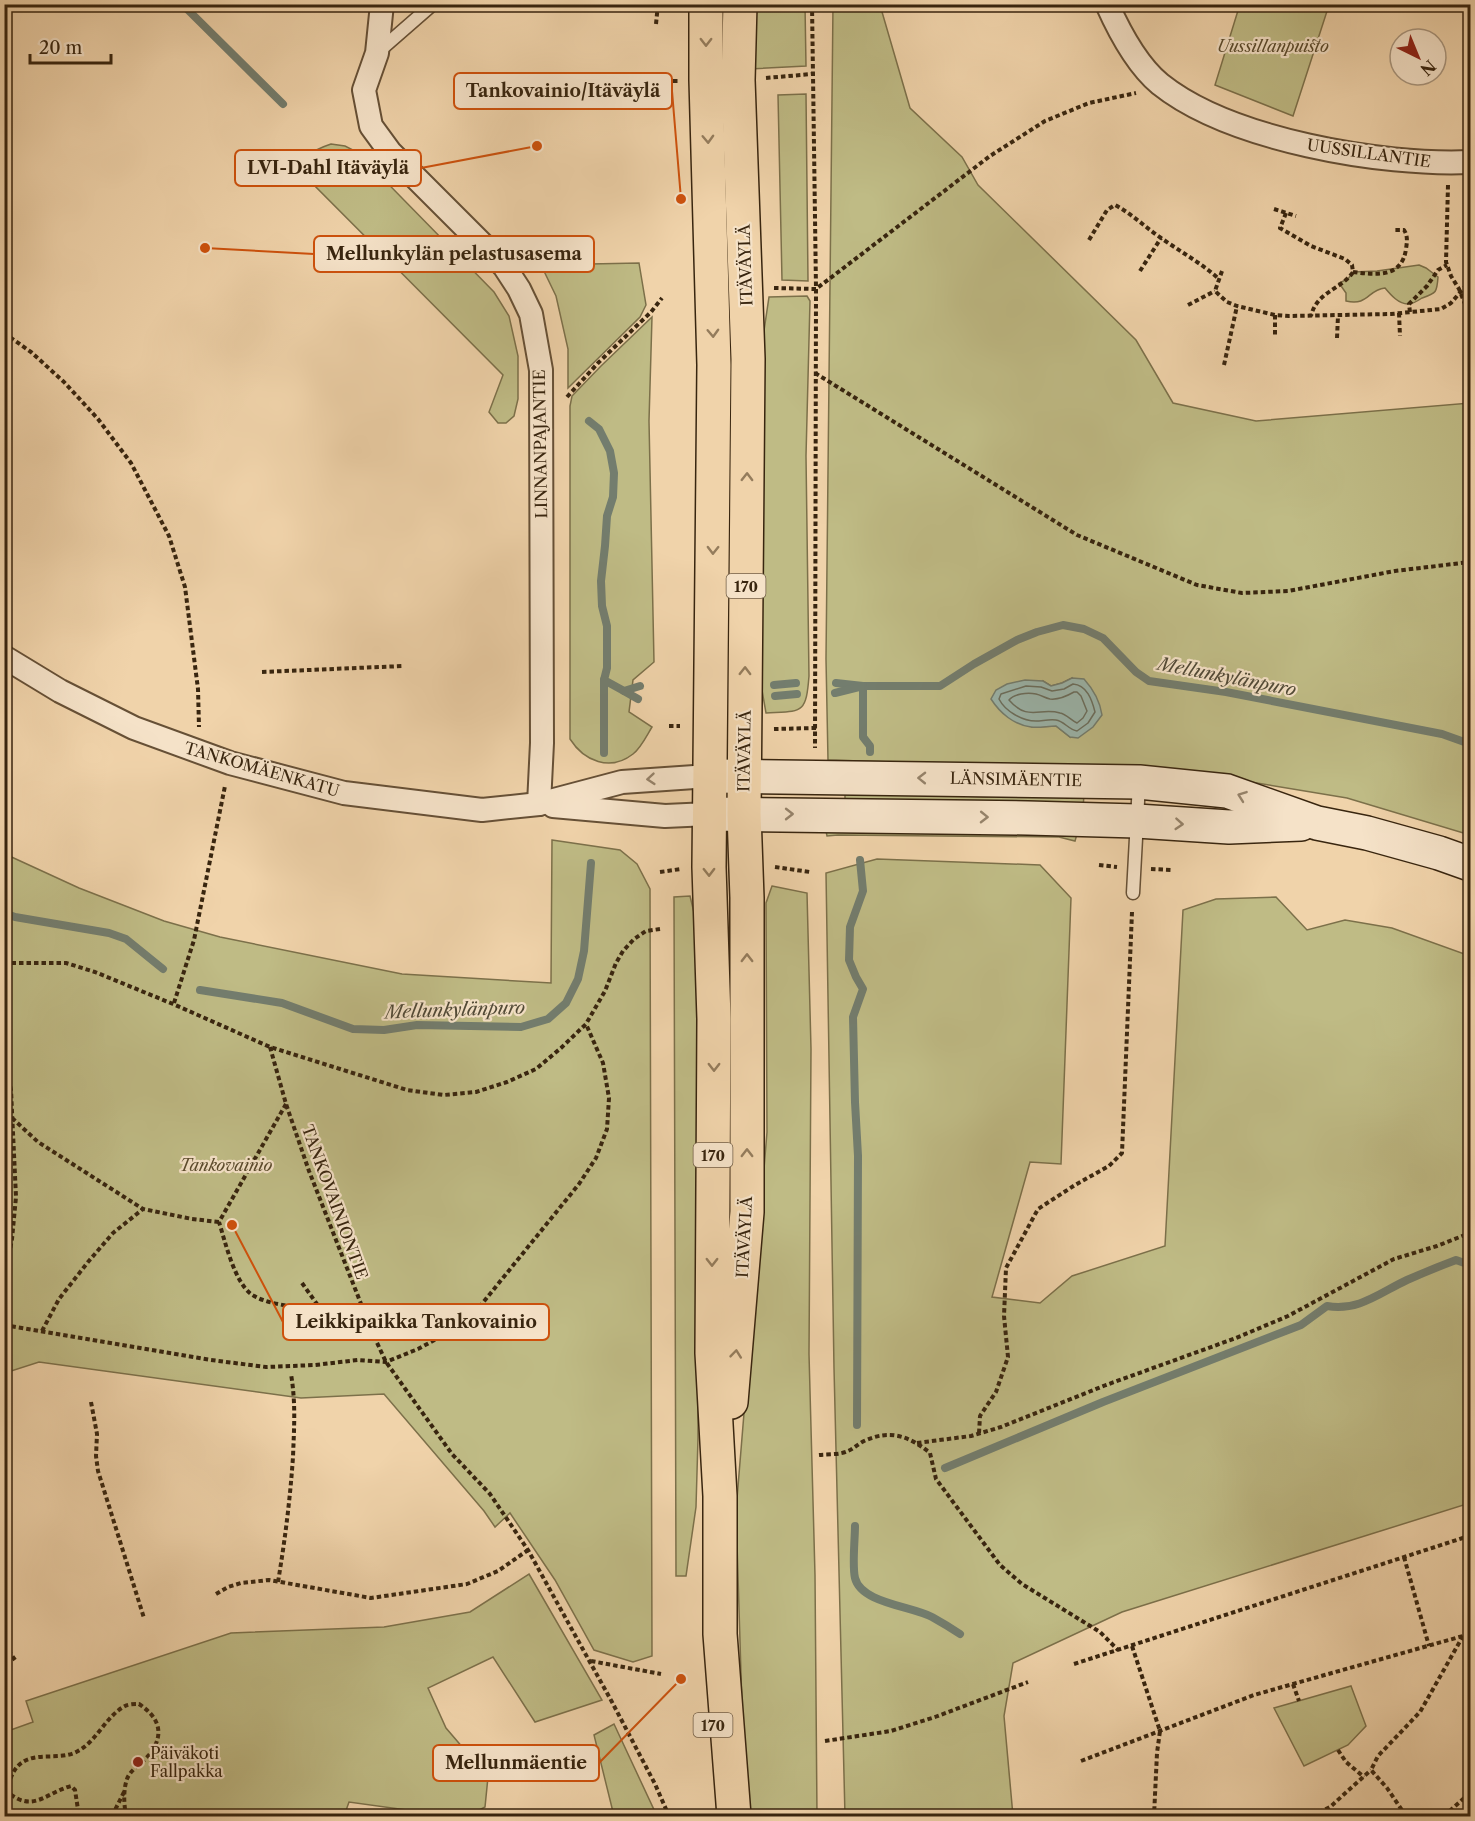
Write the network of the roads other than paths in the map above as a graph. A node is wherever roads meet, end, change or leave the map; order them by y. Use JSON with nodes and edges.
{"nodes":[{"id":1,"x":382,"y":4,"type":"edge"},
{"id":2,"x":433,"y":4,"type":"edge"},
{"id":3,"x":706,"y":4,"type":"edge"},
{"id":4,"x":740,"y":4,"type":"edge"},
{"id":5,"x":1107,"y":4,"type":"edge"},
{"id":6,"x":377,"y":53,"type":"junction"},
{"id":7,"x":1459,"y":163,"type":"edge"},
{"id":8,"x":4,"y":657,"type":"edge"},
{"id":9,"x":744,"y":775,"type":"junction"},
{"id":10,"x":709,"y":776,"type":"junction"},
{"id":11,"x":1140,"y":782,"type":"junction"},
{"id":12,"x":539,"y":804,"type":"junction"},
{"id":13,"x":709,"y":814,"type":"junction"},
{"id":14,"x":744,"y":814,"type":"junction"},
{"id":15,"x":1137,"y":821,"type":"junction"},
{"id":16,"x":1317,"y":823,"type":"junction"},
{"id":17,"x":1470,"y":864,"type":"edge"},
{"id":18,"x":1133,"y":893,"type":"road end"},
{"id":19,"x":720,"y":1496,"type":"junction"},
{"id":20,"x":720,"y":1634,"type":"junction"},
{"id":21,"x":711,"y":1816,"type":"edge"},
{"id":22,"x":734,"y":1816,"type":"edge"}],
"edges":[{"from":1,"to":6,"type":"street","name":"LINNANPAJANTIE"},
{"from":2,"to":6,"type":"lane"},
{"from":3,"to":10,"type":"main road","name":"ITÄVÄYLÄ","number":"170","one_way":true},
{"from":9,"to":4,"type":"main road","name":"ITÄVÄYLÄ","number":"170","one_way":true},
{"from":5,"to":7,"type":"street","name":"UUSSILLANTIE"},
{"from":6,"to":12,"type":"street","name":"LINNANPAJANTIE"},
{"from":8,"to":12,"type":"street","name":"TANKOMÄENKATU"},
{"from":9,"to":10,"type":"main road","name":"LÄNSIMÄENTIE"},
{"from":11,"to":9,"type":"main road","name":"LÄNSIMÄENTIE","one_way":true},
{"from":9,"to":14,"type":"main road","name":"ITÄVÄYLÄ","number":"170"},
{"from":10,"to":12,"type":"street","name":"TANKOMÄENKATU","one_way":true},
{"from":10,"to":13,"type":"main road","name":"ITÄVÄYLÄ","number":"170"},
{"from":11,"to":15,"type":"lane"},
{"from":16,"to":11,"type":"main road","name":"LÄNSIMÄENTIE","one_way":true},
{"from":12,"to":13,"type":"street","name":"TANKOMÄENKATU"},
{"from":13,"to":14,"type":"main road","name":"LÄNSIMÄENTIE"},
{"from":13,"to":19,"type":"main road","name":"ITÄVÄYLÄ","number":"170","one_way":true},
{"from":14,"to":15,"type":"main road","name":"LÄNSIMÄENTIE","one_way":true},
{"from":19,"to":14,"type":"main road","name":"ITÄVÄYLÄ","number":"170","one_way":true},
{"from":15,"to":16,"type":"main road","name":"LÄNSIMÄENTIE","one_way":true},
{"from":15,"to":18,"type":"lane"},
{"from":16,"to":17,"type":"main road","name":"LÄNSIMÄENTIE"},
{"from":19,"to":20,"type":"main road","name":"ITÄVÄYLÄ","number":"170"},
{"from":20,"to":21,"type":"main road","name":"ITÄVÄYLÄ","number":"170"},
{"from":20,"to":22,"type":"main road","name":"ITÄVÄYLÄ","number":"170"}]}
